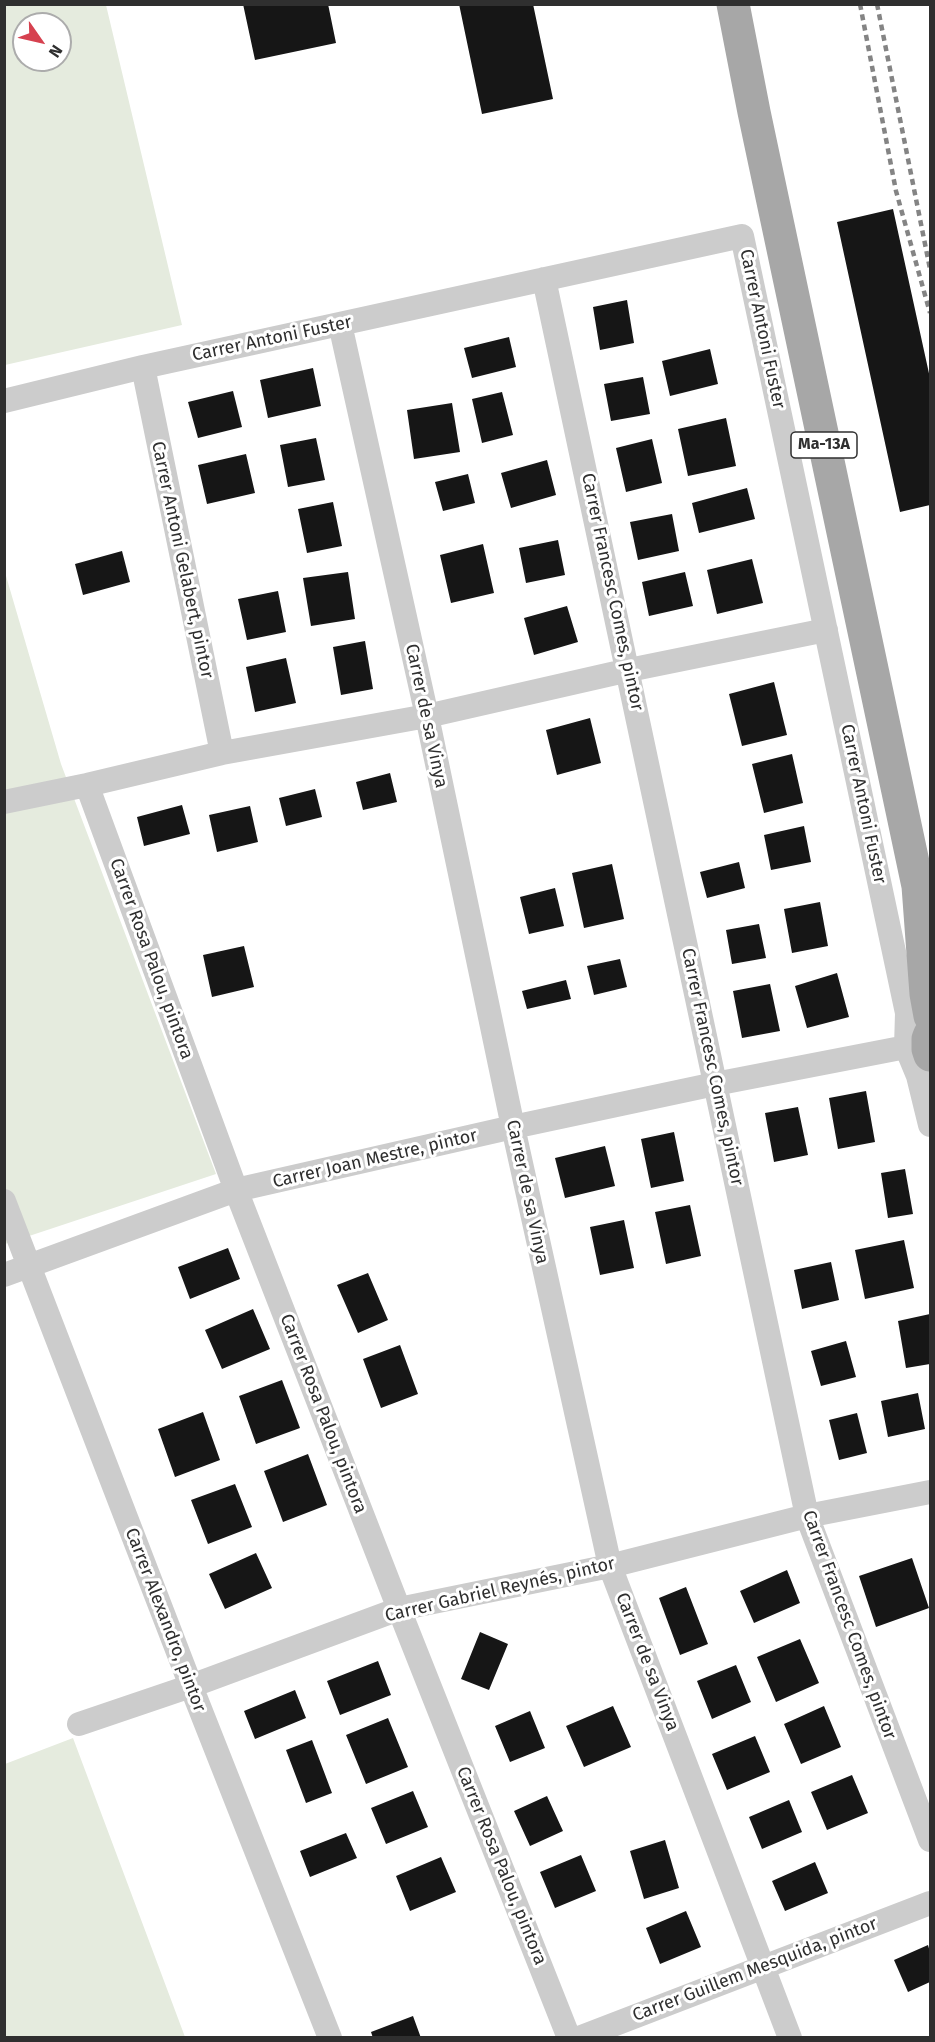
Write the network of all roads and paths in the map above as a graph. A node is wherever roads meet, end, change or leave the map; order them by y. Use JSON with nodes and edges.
{"nodes":[{"id":1,"x":733,"y":4,"type":"edge"},
{"id":2,"x":544,"y":279,"type":"junction"},
{"id":3,"x":340,"y":324,"type":"junction"},
{"id":4,"x":143,"y":367,"type":"junction"},
{"id":5,"x":4,"y":401,"type":"edge"},
{"id":6,"x":826,"y":630,"type":"junction"},
{"id":7,"x":629,"y":670,"type":"junction"},
{"id":8,"x":426,"y":716,"type":"junction"},
{"id":9,"x":222,"y":753,"type":"junction"},
{"id":10,"x":87,"y":785,"type":"junction"},
{"id":11,"x":4,"y":802,"type":"edge"},
{"id":12,"x":924,"y":898,"type":"edge"},
{"id":13,"x":930,"y":1016,"type":"edge"},
{"id":14,"x":922,"y":1045,"type":"edge"},
{"id":15,"x":715,"y":1084,"type":"junction"},
{"id":16,"x":930,"y":1125,"type":"edge"},
{"id":17,"x":513,"y":1127,"type":"junction"},
{"id":18,"x":236,"y":1190,"type":"junction"},
{"id":19,"x":4,"y":1201,"type":"edge"},
{"id":20,"x":29,"y":1266,"type":"junction"},
{"id":21,"x":4,"y":1275,"type":"edge"},
{"id":22,"x":930,"y":1491,"type":"edge"},
{"id":23,"x":807,"y":1516,"type":"junction"},
{"id":24,"x":610,"y":1566,"type":"junction"},
{"id":25,"x":399,"y":1610,"type":"junction"},
{"id":26,"x":191,"y":1686,"type":"junction"},
{"id":27,"x":79,"y":1724,"type":"dead end"},
{"id":28,"x":930,"y":1840,"type":"edge"},
{"id":29,"x":930,"y":1903,"type":"edge"},
{"id":30,"x":764,"y":1967,"type":"junction"},
{"id":31,"x":330,"y":2037,"type":"edge"},
{"id":32,"x":569,"y":2037,"type":"edge"},
{"id":33,"x":579,"y":2037,"type":"edge"},
{"id":34,"x":790,"y":2037,"type":"edge"}],
"edges":[{"from":1,"to":12,"type":"main road","number":"Ma-13A"},
{"from":2,"to":3,"type":"street","name":"Carrer Antoni Fuster"},
{"from":2,"to":6,"type":"street","name":"Carrer Antoni Fuster"},
{"from":2,"to":7,"type":"street","name":"Carrer Francesc Comes, pintor"},
{"from":3,"to":4,"type":"street","name":"Carrer Antoni Fuster"},
{"from":3,"to":8,"type":"street","name":"Carrer de sa Vinya"},
{"from":4,"to":5,"type":"street","name":"Carrer Antoni Fuster"},
{"from":4,"to":9,"type":"street","name":"Carrer Antoni Gelabert, pintor"},
{"from":6,"to":7,"type":"street"},
{"from":6,"to":14,"type":"street","name":"Carrer Antoni Fuster"},
{"from":7,"to":8,"type":"street"},
{"from":7,"to":15,"type":"street","name":"Carrer Francesc Comes, pintor"},
{"from":8,"to":9,"type":"street"},
{"from":8,"to":17,"type":"street","name":"Carrer de sa Vinya"},
{"from":9,"to":10,"type":"street"},
{"from":10,"to":11,"type":"street"},
{"from":10,"to":18,"type":"street","name":"Carrer Rosa Palou, pintora"},
{"from":12,"to":13,"type":"main road","number":"Ma-13A"},
{"from":14,"to":15,"type":"street","name":"Carrer Joan Mestre, pintor"},
{"from":14,"to":16,"type":"street","name":"Carrer Antoni Fuster"},
{"from":15,"to":17,"type":"street","name":"Carrer Joan Mestre, pintor"},
{"from":15,"to":23,"type":"street","name":"Carrer Francesc Comes, pintor"},
{"from":17,"to":18,"type":"street","name":"Carrer Joan Mestre, pintor"},
{"from":17,"to":24,"type":"street","name":"Carrer de sa Vinya"},
{"from":18,"to":20,"type":"street","name":"Carrer Joan Mestre, pintor"},
{"from":18,"to":25,"type":"street","name":"Carrer Rosa Palou, pintora"},
{"from":19,"to":20,"type":"street","name":"Carrer Alexandro, pintor"},
{"from":20,"to":21,"type":"street"},
{"from":20,"to":26,"type":"street","name":"Carrer Alexandro, pintor"},
{"from":22,"to":23,"type":"street","name":"Carrer Gabriel Reynés, pintor"},
{"from":23,"to":24,"type":"street","name":"Carrer Gabriel Reynés, pintor"},
{"from":23,"to":28,"type":"street","name":"Carrer Francesc Comes, pintor"},
{"from":24,"to":25,"type":"street","name":"Carrer Gabriel Reynés, pintor"},
{"from":24,"to":30,"type":"street","name":"Carrer de sa Vinya"},
{"from":25,"to":26,"type":"street","name":"Carrer Gabriel Reynés, pintor"},
{"from":25,"to":32,"type":"street","name":"Carrer Rosa Palou, pintora"},
{"from":26,"to":27,"type":"street","name":"Carrer Gabriel Reynés, pintor"},
{"from":26,"to":31,"type":"street","name":"Carrer Alexandro, pintor"},
{"from":29,"to":30,"type":"street","name":"Carrer Guillem Mesquida, pintor"},
{"from":30,"to":33,"type":"street","name":"Carrer Guillem Mesquida, pintor"},
{"from":30,"to":34,"type":"street","name":"Carrer de sa Vinya"}]}
